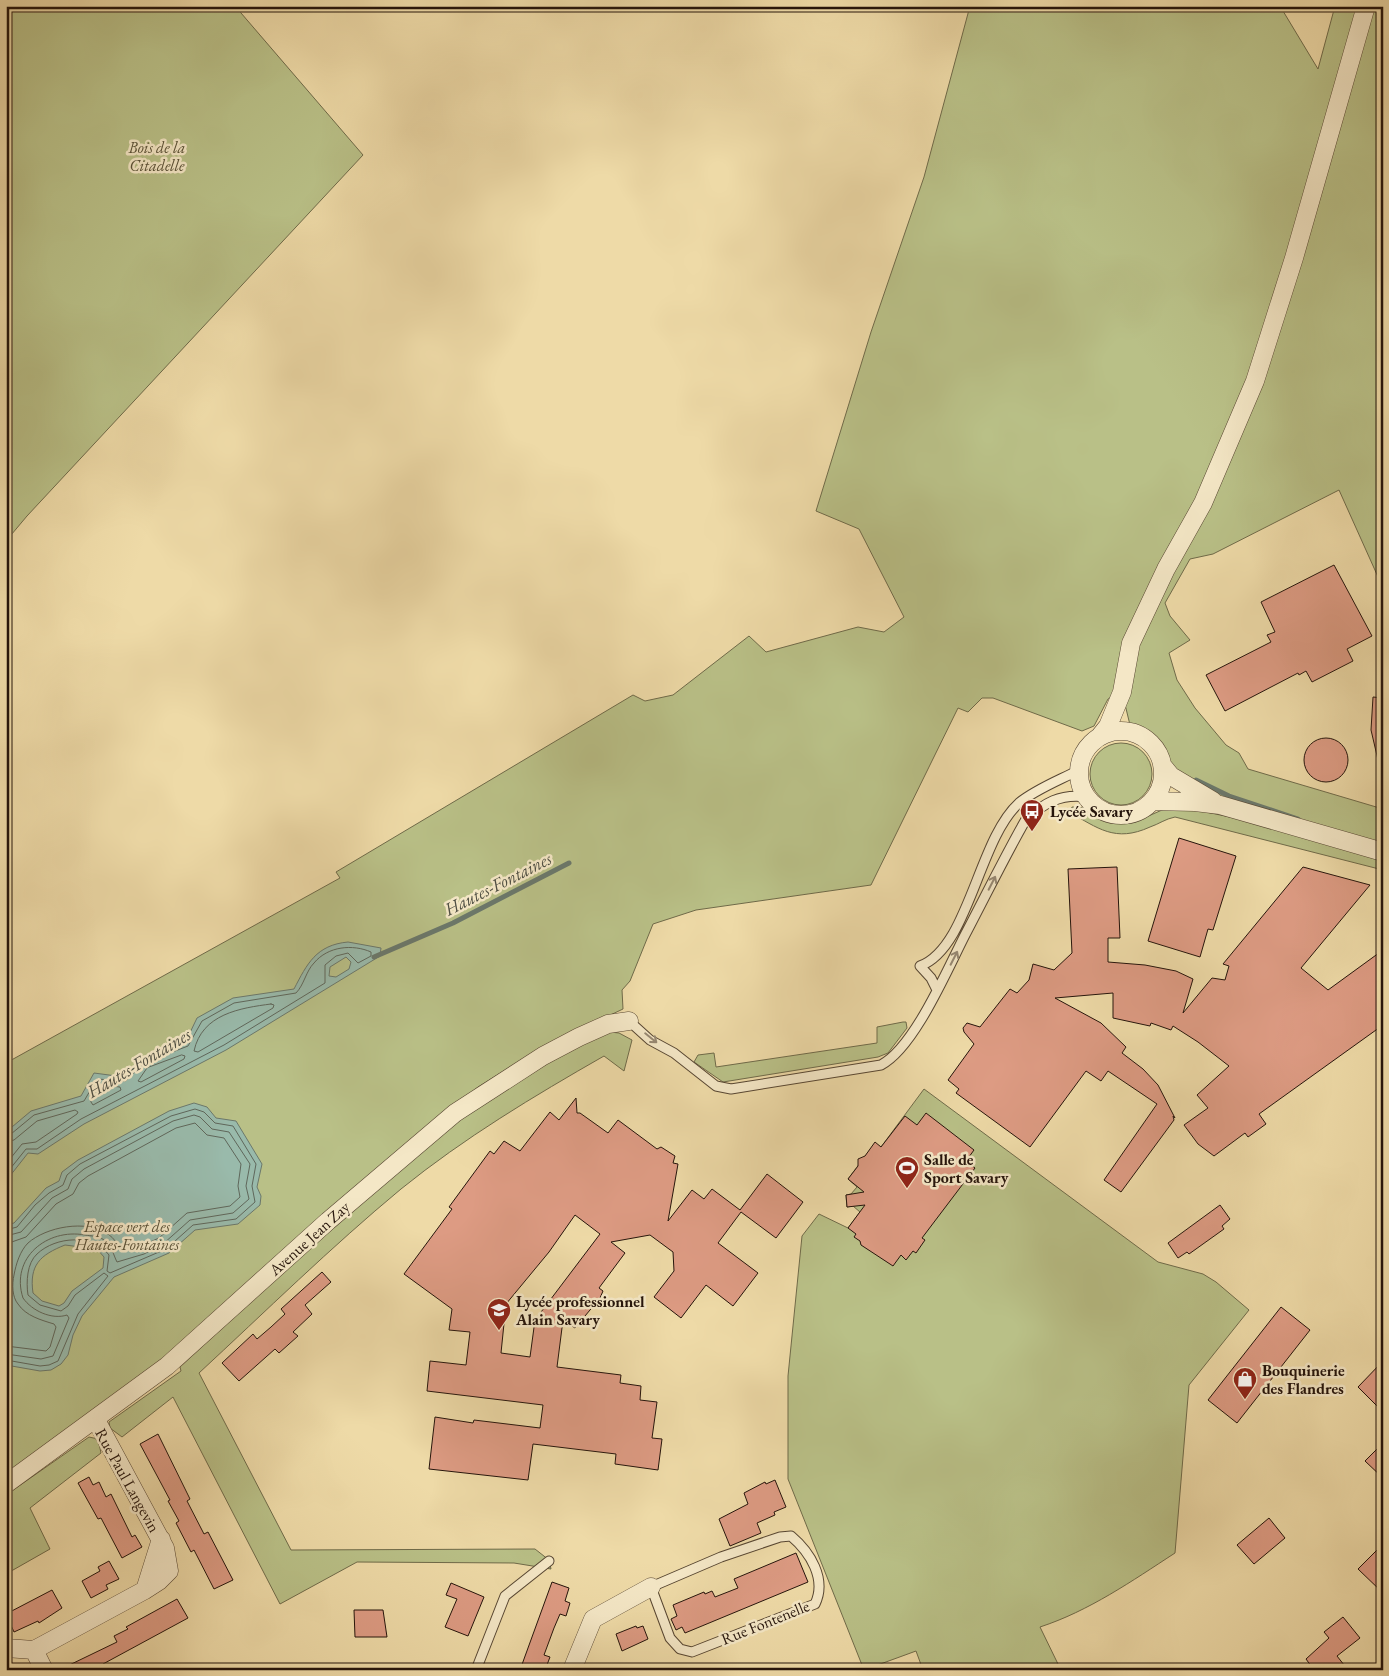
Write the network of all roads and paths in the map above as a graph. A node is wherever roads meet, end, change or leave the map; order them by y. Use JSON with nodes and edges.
{"nodes":[{"id":1,"x":1366,"y":6,"type":"edge"},
{"id":2,"x":1122,"y":692,"type":"junction"},
{"id":3,"x":1134,"y":733,"type":"junction"},
{"id":4,"x":1100,"y":736,"type":"junction"},
{"id":5,"x":1162,"y":765,"type":"junction"},
{"id":6,"x":1079,"y":770,"type":"junction"},
{"id":7,"x":1087,"y":797,"type":"junction"},
{"id":8,"x":1152,"y":801,"type":"junction"},
{"id":9,"x":1220,"y":805,"type":"junction"},
{"id":10,"x":1383,"y":852,"type":"edge"},
{"id":11,"x":937,"y":990,"type":"junction"},
{"id":12,"x":629,"y":1021,"type":"joint"},
{"id":13,"x":96,"y":1420,"type":"junction"},
{"id":14,"x":6,"y":1484,"type":"edge"},
{"id":15,"x":549,"y":1561,"type":"dead end"},
{"id":16,"x":651,"y":1587,"type":"junction"},
{"id":17,"x":6,"y":1648,"type":"edge"},
{"id":18,"x":34,"y":1650,"type":"junction"},
{"id":19,"x":44,"y":1670,"type":"edge"},
{"id":20,"x":476,"y":1670,"type":"edge"},
{"id":21,"x":572,"y":1670,"type":"edge"}],
"edges":[{"from":1,"to":2,"type":"street"},
{"from":2,"to":3,"type":"street"},
{"from":2,"to":4,"type":"street"},
{"from":3,"to":4,"type":"street"},
{"from":3,"to":5,"type":"street"},
{"from":4,"to":6,"type":"street"},
{"from":5,"to":8,"type":"street"},
{"from":5,"to":9,"type":"street"},
{"from":6,"to":7,"type":"street"},
{"from":6,"to":11,"type":"lane"},
{"from":7,"to":8,"type":"street"},
{"from":11,"to":7,"type":"lane","one_way":true},
{"from":8,"to":9,"type":"street"},
{"from":9,"to":10,"type":"street"},
{"from":12,"to":11,"type":"lane","one_way":true},
{"from":12,"to":13,"type":"street","name":"Avenue Jean Zay"},
{"from":13,"to":14,"type":"street","name":"Avenue Jean Zay"},
{"from":13,"to":18,"type":"street","name":"Rue Paul Langevin"},
{"from":15,"to":20,"type":"lane"},
{"from":16,"to":16,"type":"lane","name":"Rue Fontenelle"},
{"from":16,"to":21,"type":"street","name":"Rue Fontenelle"},
{"from":17,"to":18,"type":"street"},
{"from":18,"to":19,"type":"street"}]}
